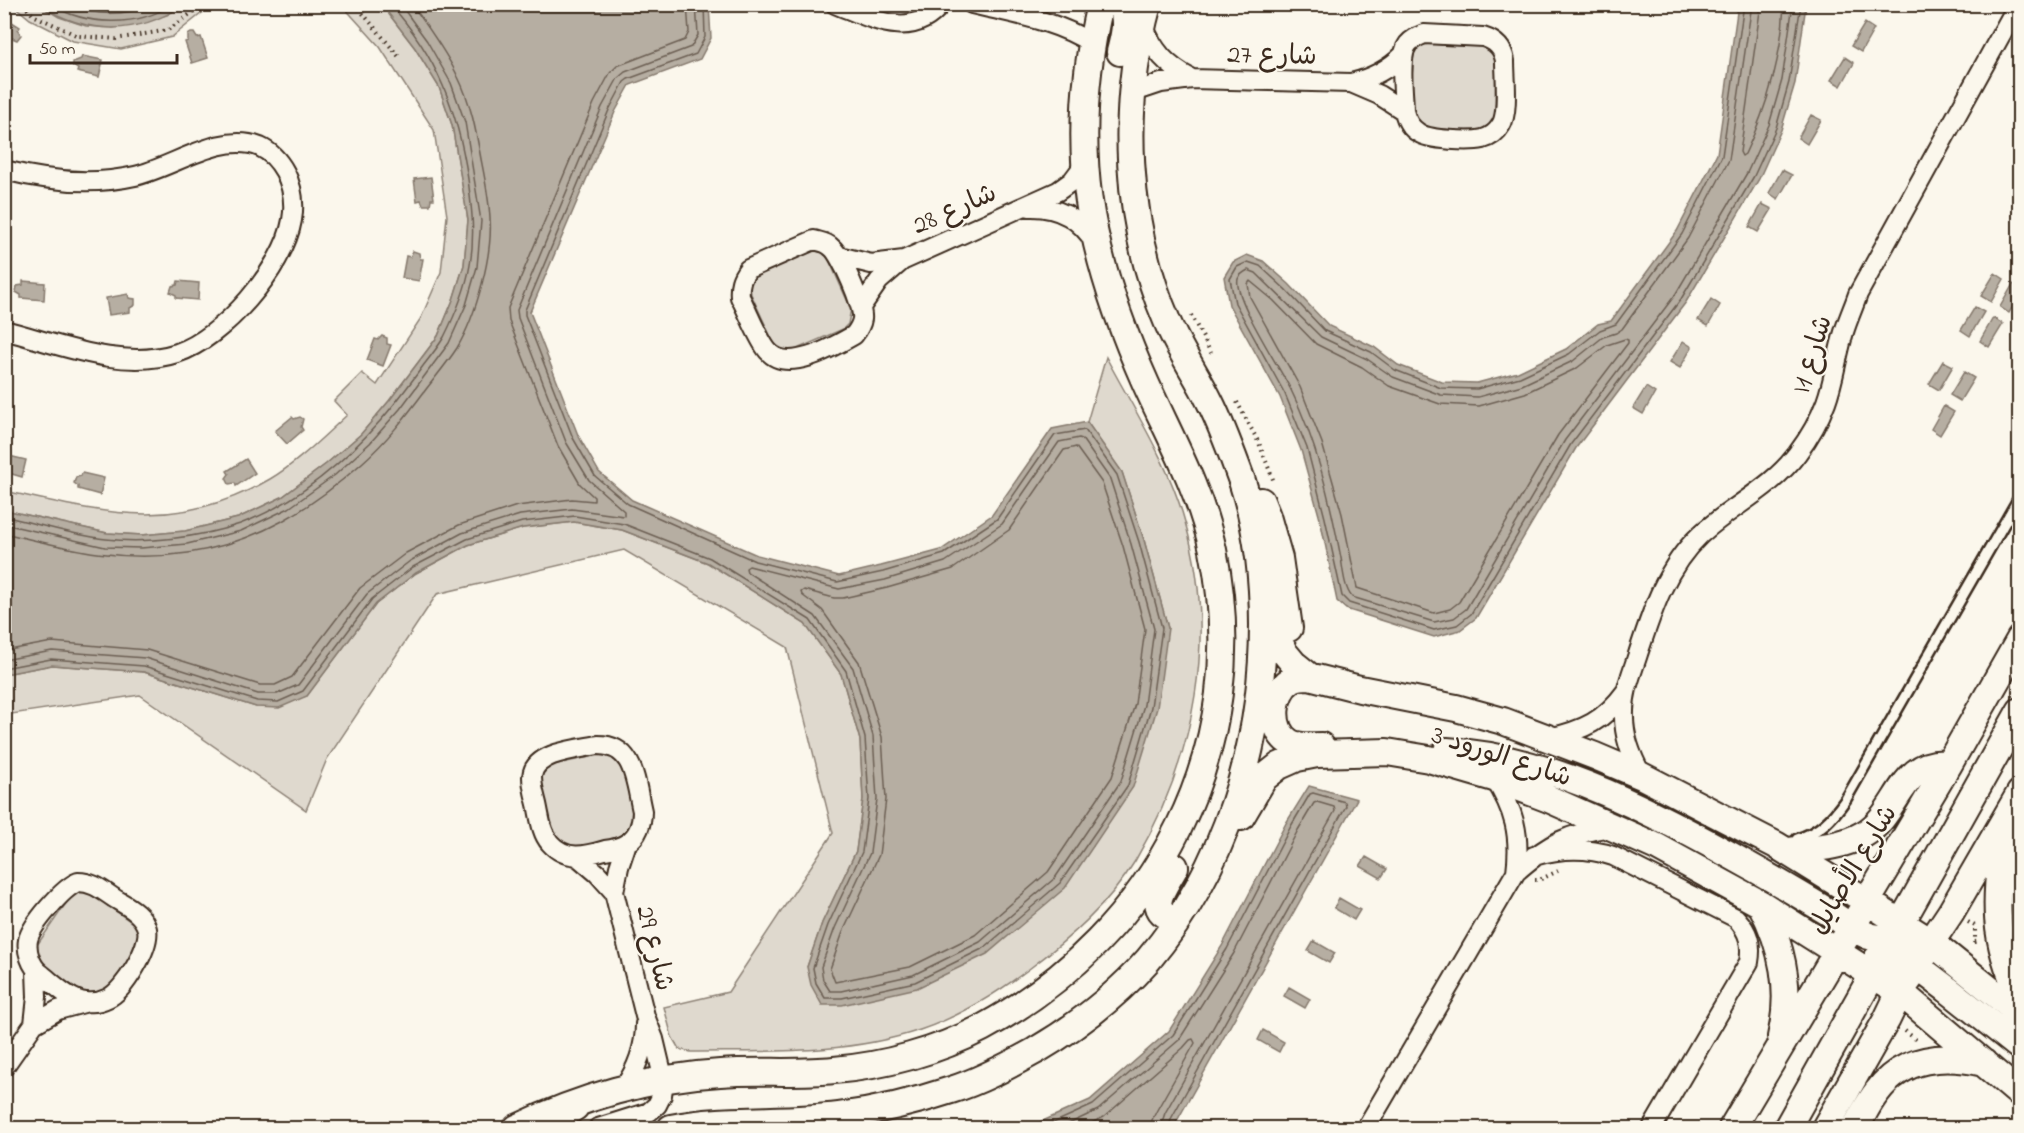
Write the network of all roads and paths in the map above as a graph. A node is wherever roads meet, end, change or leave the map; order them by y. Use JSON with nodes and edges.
{"nodes":[{"id":1,"x":23,"y":4,"type":"edge"},
{"id":2,"x":204,"y":4,"type":"edge"},
{"id":3,"x":355,"y":4,"type":"edge"},
{"id":4,"x":835,"y":4,"type":"edge"},
{"id":5,"x":942,"y":4,"type":"edge"},
{"id":6,"x":972,"y":4,"type":"edge"},
{"id":7,"x":1100,"y":4,"type":"edge"},
{"id":8,"x":1120,"y":4,"type":"edge"},
{"id":9,"x":2018,"y":4,"type":"edge"},
{"id":10,"x":1145,"y":14,"type":"edge"},
{"id":11,"x":1091,"y":43,"type":"junction"},
{"id":12,"x":1403,"y":55,"type":"junction"},
{"id":13,"x":400,"y":58,"type":"dead end"},
{"id":14,"x":1192,"y":79,"type":"junction"},
{"id":15,"x":1351,"y":83,"type":"junction"},
{"id":16,"x":1131,"y":105,"type":"junction"},
{"id":17,"x":1404,"y":111,"type":"junction"},
{"id":18,"x":1084,"y":165,"type":"junction"},
{"id":19,"x":4,"y":170,"type":"edge"},
{"id":20,"x":1027,"y":207,"type":"junction"},
{"id":21,"x":1096,"y":245,"type":"junction"},
{"id":22,"x":839,"y":256,"type":"junction"},
{"id":23,"x":904,"y":260,"type":"junction"},
{"id":24,"x":861,"y":307,"type":"junction"},
{"id":25,"x":1187,"y":307,"type":"dead end"},
{"id":26,"x":4,"y":330,"type":"edge"},
{"id":27,"x":1213,"y":357,"type":"dead end"},
{"id":28,"x":1234,"y":396,"type":"dead end"},
{"id":29,"x":1228,"y":443,"type":"junction"},
{"id":30,"x":1274,"y":483,"type":"dead end"},
{"id":31,"x":2019,"y":496,"type":"edge"},
{"id":32,"x":2019,"y":639,"type":"edge"},
{"id":33,"x":1318,"y":678,"type":"junction"},
{"id":34,"x":1626,"y":690,"type":"junction"},
{"id":35,"x":2019,"y":711,"type":"edge"},
{"id":36,"x":1548,"y":738,"type":"junction"},
{"id":37,"x":1387,"y":752,"type":"junction"},
{"id":38,"x":1949,"y":764,"type":"junction"},
{"id":39,"x":1642,"y":776,"type":"junction"},
{"id":40,"x":1494,"y":778,"type":"junction"},
{"id":41,"x":2019,"y":793,"type":"edge"},
{"id":42,"x":1185,"y":817,"type":"junction"},
{"id":43,"x":2005,"y":818,"type":"junction"},
{"id":44,"x":1611,"y":827,"type":"junction"},
{"id":45,"x":627,"y":843,"type":"junction"},
{"id":46,"x":1781,"y":848,"type":"junction"},
{"id":47,"x":1214,"y":854,"type":"junction"},
{"id":48,"x":577,"y":856,"type":"junction"},
{"id":49,"x":1534,"y":856,"type":"junction"},
{"id":50,"x":1516,"y":872,"type":"junction"},
{"id":51,"x":614,"y":892,"type":"junction"},
{"id":52,"x":1868,"y":902,"type":"junction"},
{"id":53,"x":1761,"y":904,"type":"junction"},
{"id":54,"x":1178,"y":919,"type":"junction"},
{"id":55,"x":1852,"y":927,"type":"junction"},
{"id":56,"x":1931,"y":942,"type":"junction"},
{"id":57,"x":1892,"y":951,"type":"junction"},
{"id":58,"x":1836,"y":953,"type":"junction"},
{"id":59,"x":36,"y":970,"type":"junction"},
{"id":60,"x":1900,"y":992,"type":"junction"},
{"id":61,"x":2019,"y":994,"type":"edge"},
{"id":62,"x":84,"y":1003,"type":"junction"},
{"id":63,"x":2019,"y":1014,"type":"edge"},
{"id":64,"x":645,"y":1016,"type":"junction"},
{"id":65,"x":34,"y":1024,"type":"junction"},
{"id":66,"x":2019,"y":1047,"type":"edge"},
{"id":67,"x":1778,"y":1051,"type":"junction"},
{"id":68,"x":1986,"y":1064,"type":"junction"},
{"id":69,"x":4,"y":1067,"type":"edge"},
{"id":70,"x":664,"y":1081,"type":"junction"},
{"id":71,"x":623,"y":1089,"type":"junction"},
{"id":72,"x":2019,"y":1094,"type":"edge"},
{"id":73,"x":590,"y":1099,"type":"junction"},
{"id":74,"x":517,"y":1128,"type":"edge"},
{"id":75,"x":549,"y":1128,"type":"edge"},
{"id":76,"x":598,"y":1128,"type":"edge"},
{"id":77,"x":670,"y":1128,"type":"edge"},
{"id":78,"x":1366,"y":1128,"type":"edge"},
{"id":79,"x":1652,"y":1128,"type":"edge"},
{"id":80,"x":1732,"y":1128,"type":"edge"},
{"id":81,"x":1787,"y":1128,"type":"edge"},
{"id":82,"x":1825,"y":1128,"type":"edge"},
{"id":83,"x":1855,"y":1128,"type":"edge"}],
"edges":[{"from":1,"to":2,"type":"path"},
{"from":3,"to":13,"type":"path"},
{"from":4,"to":5,"type":"street"},
{"from":6,"to":11,"type":"street"},
{"from":7,"to":11,"type":"street"},
{"from":8,"to":16,"type":"street"},
{"from":9,"to":34,"type":"street","name":"I1 شارع"},
{"from":10,"to":14,"type":"street","name":"شارع 27"},
{"from":10,"to":16,"type":"street"},
{"from":11,"to":18,"type":"street"},
{"from":12,"to":15,"type":"street","name":"شارع 27"},
{"from":12,"to":17,"type":"street"},
{"from":12,"to":17,"type":"street","name":"شارع 27"},
{"from":14,"to":15,"type":"street","name":"شارع 27"},
{"from":14,"to":16,"type":"street","name":"شارع 27"},
{"from":15,"to":17,"type":"street","name":"شارع 27"},
{"from":16,"to":29,"type":"street"},
{"from":18,"to":20,"type":"street","name":"شارع 28"},
{"from":18,"to":21,"type":"street"},
{"from":19,"to":26,"type":"street"},
{"from":20,"to":21,"type":"street","name":"شارع 28"},
{"from":20,"to":23,"type":"street","name":"شارع 28"},
{"from":21,"to":42,"type":"street"},
{"from":22,"to":23,"type":"street","name":"شارع 28"},
{"from":22,"to":24,"type":"street"},
{"from":22,"to":24,"type":"street","name":"شارع 28"},
{"from":23,"to":24,"type":"street","name":"شارع 28"},
{"from":25,"to":27,"type":"path"},
{"from":28,"to":30,"type":"path"},
{"from":29,"to":33,"type":"street"},
{"from":29,"to":47,"type":"street"},
{"from":31,"to":46,"type":"lane"},
{"from":32,"to":38,"type":"street","name":"شارع الأصايل"},
{"from":33,"to":36,"type":"street","name":"شارع الورود 3"},
{"from":33,"to":37,"type":"street"},
{"from":34,"to":36,"type":"street","name":"I1 شارع"},
{"from":34,"to":39,"type":"street","name":"I1 شارع"},
{"from":35,"to":57,"type":"street"},
{"from":36,"to":39,"type":"street","name":"شارع الورود 3"},
{"from":37,"to":40,"type":"street","name":"شارع الورود 3"},
{"from":37,"to":47,"type":"street","name":"شارع الورود 3"},
{"from":37,"to":55,"type":"street"},
{"from":38,"to":46,"type":"street"},
{"from":38,"to":52,"type":"street","name":"شارع الأصايل"},
{"from":39,"to":46,"type":"street","name":"شارع الورود 3"},
{"from":40,"to":44,"type":"street","name":"شارع الورود 3"},
{"from":40,"to":50,"type":"street"},
{"from":41,"to":43,"type":"street"},
{"from":42,"to":54,"type":"street"},
{"from":42,"to":70,"type":"street"},
{"from":43,"to":56,"type":"street"},
{"from":43,"to":61,"type":"street"},
{"from":44,"to":49,"type":"street"},
{"from":44,"to":53,"type":"street","name":"شارع الورود 3"},
{"from":45,"to":48,"type":"street"},
{"from":45,"to":48,"type":"street","name":"شارع 29"},
{"from":45,"to":51,"type":"street","name":"شارع 29"},
{"from":46,"to":52,"type":"street","name":"شارع الورود 3"},
{"from":47,"to":54,"type":"street"},
{"from":48,"to":51,"type":"street","name":"شارع 29"},
{"from":49,"to":50,"type":"street"},
{"from":49,"to":79,"type":"street"},
{"from":50,"to":78,"type":"street"},
{"from":51,"to":64,"type":"street","name":"شارع 29"},
{"from":52,"to":55,"type":"street","name":"شارع الأصايل"},
{"from":52,"to":57,"type":"street"},
{"from":53,"to":58,"type":"street","name":"شارع الورود 3"},
{"from":53,"to":67,"type":"street"},
{"from":54,"to":77,"type":"street"},
{"from":55,"to":57,"type":"street"},
{"from":55,"to":58,"type":"street","name":"شارع الأصايل"},
{"from":56,"to":57,"type":"street"},
{"from":56,"to":63,"type":"street"},
{"from":57,"to":58,"type":"street","name":"شارع الورود 3"},
{"from":57,"to":60,"type":"street"},
{"from":57,"to":66,"type":"street"},
{"from":57,"to":81,"type":"street"},
{"from":58,"to":67,"type":"street","name":"شارع الأصايل"},
{"from":59,"to":62,"type":"street"},
{"from":59,"to":62,"type":"street"},
{"from":59,"to":65,"type":"street"},
{"from":60,"to":68,"type":"street"},
{"from":60,"to":82,"type":"street"},
{"from":62,"to":65,"type":"street"},
{"from":64,"to":70,"type":"street","name":"شارع 29"},
{"from":64,"to":71,"type":"street","name":"شارع 29"},
{"from":65,"to":69,"type":"street"},
{"from":67,"to":80,"type":"street","name":"شارع الأصايل"},
{"from":68,"to":72,"type":"street"},
{"from":68,"to":83,"type":"street"},
{"from":70,"to":71,"type":"street"},
{"from":70,"to":76,"type":"street"},
{"from":71,"to":73,"type":"street"},
{"from":73,"to":74,"type":"street"},
{"from":73,"to":75,"type":"street"}]}
